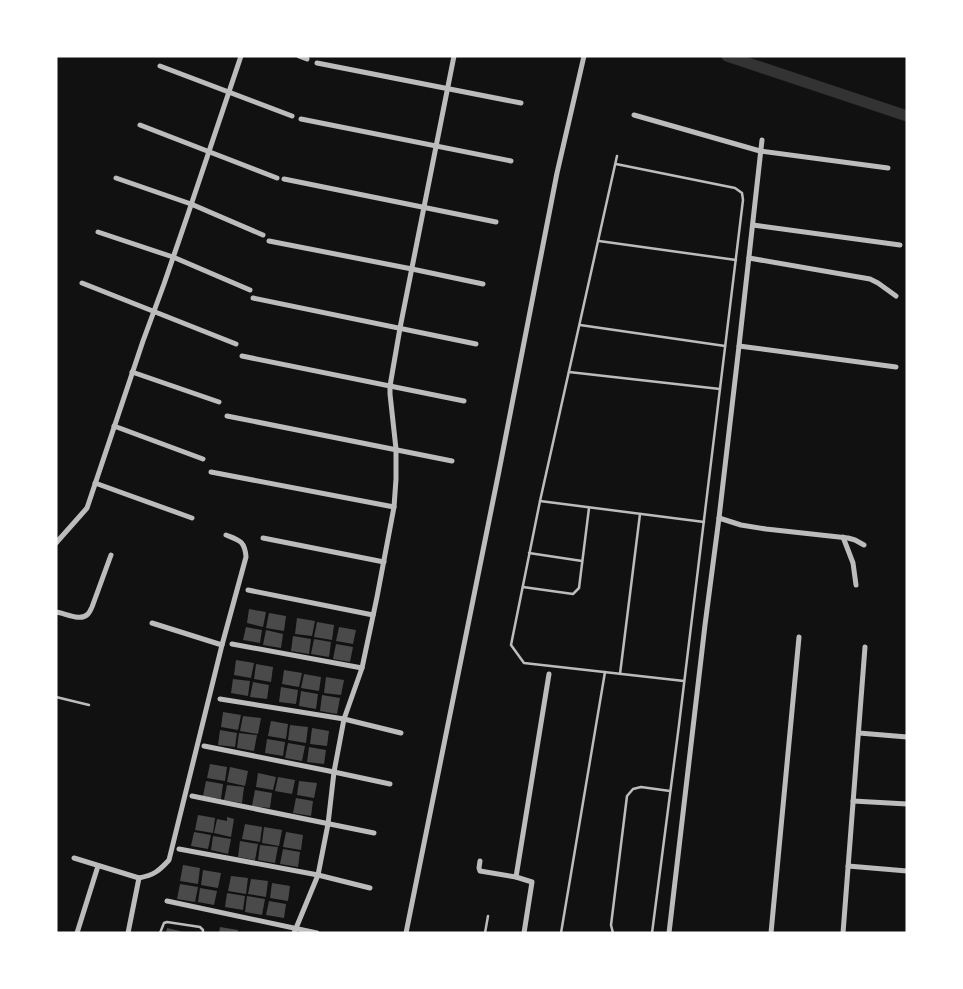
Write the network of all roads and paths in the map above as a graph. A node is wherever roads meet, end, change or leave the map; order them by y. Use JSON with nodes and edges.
{"nodes":[{"id":1,"x":241,"y":56,"type":"edge"},
{"id":2,"x":299,"y":56,"type":"edge"},
{"id":3,"x":454,"y":56,"type":"edge"},
{"id":4,"x":584,"y":56,"type":"edge"},
{"id":5,"x":307,"y":59,"type":"dead end"},
{"id":6,"x":317,"y":63,"type":"dead end"},
{"id":7,"x":160,"y":66,"type":"dead end"},
{"id":8,"x":448,"y":88,"type":"junction"},
{"id":9,"x":228,"y":93,"type":"junction"},
{"id":10,"x":520,"y":103,"type":"dead end"},
{"id":11,"x":634,"y":115,"type":"dead end"},
{"id":12,"x":292,"y":116,"type":"dead end"},
{"id":13,"x":301,"y":119,"type":"dead end"},
{"id":14,"x":140,"y":125,"type":"dead end"},
{"id":15,"x":762,"y":140,"type":"dead end"},
{"id":16,"x":436,"y":146,"type":"junction"},
{"id":17,"x":760,"y":151,"type":"junction"},
{"id":18,"x":208,"y":152,"type":"junction"},
{"id":19,"x":617,"y":156,"type":"dead end"},
{"id":20,"x":511,"y":161,"type":"dead end"},
{"id":21,"x":616,"y":164,"type":"junction"},
{"id":22,"x":888,"y":168,"type":"dead end"},
{"id":23,"x":116,"y":178,"type":"dead end"},
{"id":24,"x":277,"y":178,"type":"dead end"},
{"id":25,"x":284,"y":178,"type":"dead end"},
{"id":26,"x":191,"y":204,"type":"junction"},
{"id":27,"x":424,"y":206,"type":"junction"},
{"id":28,"x":496,"y":222,"type":"dead end"},
{"id":29,"x":753,"y":225,"type":"junction"},
{"id":30,"x":98,"y":232,"type":"dead end"},
{"id":31,"x":263,"y":235,"type":"dead end"},
{"id":32,"x":270,"y":241,"type":"dead end"},
{"id":33,"x":599,"y":242,"type":"junction"},
{"id":34,"x":900,"y":245,"type":"dead end"},
{"id":35,"x":173,"y":257,"type":"junction"},
{"id":36,"x":749,"y":258,"type":"junction"},
{"id":37,"x":736,"y":260,"type":"junction"},
{"id":38,"x":412,"y":268,"type":"junction"},
{"id":39,"x":82,"y":283,"type":"dead end"},
{"id":40,"x":483,"y":284,"type":"dead end"},
{"id":41,"x":250,"y":290,"type":"dead end"},
{"id":42,"x":896,"y":296,"type":"dead end"},
{"id":43,"x":253,"y":298,"type":"dead end"},
{"id":44,"x":154,"y":311,"type":"junction"},
{"id":45,"x":580,"y":325,"type":"junction"},
{"id":46,"x":400,"y":328,"type":"junction"},
{"id":47,"x":236,"y":344,"type":"dead end"},
{"id":48,"x":476,"y":344,"type":"dead end"},
{"id":49,"x":725,"y":346,"type":"junction"},
{"id":50,"x":739,"y":346,"type":"junction"},
{"id":51,"x":242,"y":356,"type":"dead end"},
{"id":52,"x":896,"y":367,"type":"dead end"},
{"id":53,"x":132,"y":372,"type":"junction"},
{"id":54,"x":570,"y":372,"type":"junction"},
{"id":55,"x":390,"y":386,"type":"junction"},
{"id":56,"x":720,"y":389,"type":"junction"},
{"id":57,"x":464,"y":401,"type":"dead end"},
{"id":58,"x":220,"y":402,"type":"dead end"},
{"id":59,"x":227,"y":416,"type":"dead end"},
{"id":60,"x":114,"y":426,"type":"junction"},
{"id":61,"x":396,"y":449,"type":"junction"},
{"id":62,"x":203,"y":459,"type":"dead end"},
{"id":63,"x":452,"y":461,"type":"dead end"},
{"id":64,"x":211,"y":472,"type":"dead end"},
{"id":65,"x":95,"y":483,"type":"junction"},
{"id":66,"x":540,"y":502,"type":"junction"},
{"id":67,"x":394,"y":507,"type":"junction"},
{"id":68,"x":590,"y":508,"type":"junction"},
{"id":69,"x":640,"y":514,"type":"junction"},
{"id":70,"x":192,"y":518,"type":"dead end"},
{"id":71,"x":719,"y":518,"type":"junction"},
{"id":72,"x":704,"y":522,"type":"junction"},
{"id":73,"x":226,"y":534,"type":"dead end"},
{"id":74,"x":843,"y":537,"type":"junction"},
{"id":75,"x":263,"y":538,"type":"dead end"},
{"id":76,"x":57,"y":541,"type":"edge"},
{"id":77,"x":864,"y":545,"type":"dead end"},
{"id":78,"x":529,"y":554,"type":"junction"},
{"id":79,"x":111,"y":555,"type":"dead end"},
{"id":80,"x":582,"y":561,"type":"junction"},
{"id":81,"x":384,"y":562,"type":"junction"},
{"id":82,"x":856,"y":585,"type":"dead end"},
{"id":83,"x":523,"y":587,"type":"junction"},
{"id":84,"x":248,"y":590,"type":"dead end"},
{"id":85,"x":56,"y":612,"type":"edge"},
{"id":86,"x":373,"y":615,"type":"junction"},
{"id":87,"x":152,"y":623,"type":"dead end"},
{"id":88,"x":800,"y":637,"type":"dead end"},
{"id":89,"x":232,"y":644,"type":"dead end"},
{"id":90,"x":222,"y":645,"type":"junction"},
{"id":91,"x":865,"y":647,"type":"dead end"},
{"id":92,"x":362,"y":668,"type":"junction"},
{"id":93,"x":605,"y":672,"type":"junction"},
{"id":94,"x":550,"y":674,"type":"dead end"},
{"id":95,"x":620,"y":674,"type":"junction"},
{"id":96,"x":684,"y":681,"type":"junction"},
{"id":97,"x":56,"y":697,"type":"edge"},
{"id":98,"x":220,"y":699,"type":"dead end"},
{"id":99,"x":89,"y":705,"type":"dead end"},
{"id":100,"x":344,"y":719,"type":"junction"},
{"id":101,"x":401,"y":733,"type":"dead end"},
{"id":102,"x":859,"y":733,"type":"junction"},
{"id":103,"x":907,"y":737,"type":"edge"},
{"id":104,"x":204,"y":746,"type":"dead end"},
{"id":105,"x":334,"y":772,"type":"junction"},
{"id":106,"x":390,"y":784,"type":"dead end"},
{"id":107,"x":670,"y":791,"type":"junction"},
{"id":108,"x":192,"y":796,"type":"dead end"},
{"id":109,"x":853,"y":801,"type":"junction"},
{"id":110,"x":907,"y":804,"type":"edge"},
{"id":111,"x":328,"y":824,"type":"junction"},
{"id":112,"x":374,"y":833,"type":"dead end"},
{"id":113,"x":179,"y":849,"type":"dead end"},
{"id":114,"x":74,"y":858,"type":"dead end"},
{"id":115,"x":480,"y":861,"type":"dead end"},
{"id":116,"x":98,"y":866,"type":"junction"},
{"id":117,"x":848,"y":866,"type":"junction"},
{"id":118,"x":907,"y":871,"type":"edge"},
{"id":119,"x":318,"y":875,"type":"junction"},
{"id":120,"x":516,"y":877,"type":"junction"},
{"id":121,"x":139,"y":878,"type":"junction"},
{"id":122,"x":370,"y":888,"type":"dead end"},
{"id":123,"x":167,"y":901,"type":"dead end"},
{"id":124,"x":488,"y":916,"type":"dead end"},
{"id":125,"x":295,"y":930,"type":"edge"},
{"id":126,"x":77,"y":933,"type":"edge"},
{"id":127,"x":128,"y":933,"type":"edge"},
{"id":128,"x":160,"y":933,"type":"edge"},
{"id":129,"x":203,"y":933,"type":"edge"},
{"id":130,"x":317,"y":933,"type":"edge"},
{"id":131,"x":406,"y":933,"type":"edge"},
{"id":132,"x":485,"y":933,"type":"edge"},
{"id":133,"x":524,"y":933,"type":"edge"},
{"id":134,"x":561,"y":933,"type":"edge"},
{"id":135,"x":613,"y":933,"type":"edge"},
{"id":136,"x":652,"y":933,"type":"edge"},
{"id":137,"x":669,"y":933,"type":"edge"},
{"id":138,"x":771,"y":933,"type":"edge"},
{"id":139,"x":844,"y":933,"type":"edge"}],
"edges":[{"from":1,"to":9,"type":"street"},
{"from":2,"to":5,"type":"street"},
{"from":3,"to":8,"type":"street"},
{"from":4,"to":131,"type":"street"},
{"from":6,"to":8,"type":"street"},
{"from":7,"to":9,"type":"street"},
{"from":8,"to":10,"type":"street"},
{"from":8,"to":16,"type":"street"},
{"from":9,"to":12,"type":"street"},
{"from":9,"to":18,"type":"street"},
{"from":11,"to":17,"type":"street"},
{"from":13,"to":16,"type":"street"},
{"from":14,"to":18,"type":"street"},
{"from":15,"to":17,"type":"street"},
{"from":16,"to":20,"type":"street"},
{"from":16,"to":27,"type":"street"},
{"from":17,"to":22,"type":"street"},
{"from":17,"to":29,"type":"street"},
{"from":18,"to":24,"type":"street"},
{"from":18,"to":26,"type":"street"},
{"from":19,"to":21,"type":"lane"},
{"from":21,"to":33,"type":"lane"},
{"from":21,"to":37,"type":"lane"},
{"from":23,"to":26,"type":"street"},
{"from":25,"to":27,"type":"street"},
{"from":26,"to":31,"type":"street"},
{"from":26,"to":35,"type":"street"},
{"from":27,"to":28,"type":"street"},
{"from":27,"to":38,"type":"street"},
{"from":29,"to":34,"type":"street"},
{"from":29,"to":36,"type":"street"},
{"from":30,"to":35,"type":"street"},
{"from":32,"to":38,"type":"street"},
{"from":33,"to":37,"type":"lane"},
{"from":33,"to":45,"type":"lane"},
{"from":35,"to":41,"type":"street"},
{"from":35,"to":44,"type":"street"},
{"from":36,"to":42,"type":"street"},
{"from":36,"to":50,"type":"street"},
{"from":37,"to":49,"type":"lane"},
{"from":38,"to":40,"type":"street"},
{"from":38,"to":46,"type":"street"},
{"from":39,"to":44,"type":"street"},
{"from":43,"to":46,"type":"street"},
{"from":44,"to":47,"type":"street"},
{"from":44,"to":53,"type":"street"},
{"from":45,"to":49,"type":"lane"},
{"from":45,"to":54,"type":"lane"},
{"from":46,"to":48,"type":"street"},
{"from":46,"to":55,"type":"street"},
{"from":49,"to":56,"type":"lane"},
{"from":50,"to":52,"type":"street"},
{"from":50,"to":71,"type":"street"},
{"from":51,"to":55,"type":"street"},
{"from":53,"to":58,"type":"street"},
{"from":53,"to":60,"type":"street"},
{"from":54,"to":56,"type":"lane"},
{"from":54,"to":66,"type":"lane"},
{"from":55,"to":57,"type":"street"},
{"from":55,"to":61,"type":"street"},
{"from":56,"to":72,"type":"lane"},
{"from":59,"to":61,"type":"street"},
{"from":60,"to":62,"type":"street"},
{"from":60,"to":65,"type":"street"},
{"from":61,"to":63,"type":"street"},
{"from":61,"to":67,"type":"street"},
{"from":64,"to":67,"type":"street"},
{"from":65,"to":70,"type":"street"},
{"from":65,"to":76,"type":"street"},
{"from":66,"to":68,"type":"lane"},
{"from":66,"to":78,"type":"lane"},
{"from":67,"to":81,"type":"street"},
{"from":68,"to":69,"type":"lane"},
{"from":68,"to":80,"type":"lane"},
{"from":69,"to":72,"type":"lane"},
{"from":69,"to":95,"type":"lane"},
{"from":71,"to":74,"type":"street"},
{"from":71,"to":137,"type":"street"},
{"from":72,"to":96,"type":"lane"},
{"from":73,"to":90,"type":"street"},
{"from":74,"to":77,"type":"street"},
{"from":74,"to":82,"type":"street"},
{"from":75,"to":81,"type":"street"},
{"from":78,"to":80,"type":"lane"},
{"from":78,"to":83,"type":"lane"},
{"from":79,"to":85,"type":"street"},
{"from":80,"to":83,"type":"lane"},
{"from":81,"to":86,"type":"street"},
{"from":83,"to":93,"type":"lane"},
{"from":84,"to":86,"type":"street"},
{"from":86,"to":92,"type":"street"},
{"from":87,"to":90,"type":"street"},
{"from":88,"to":138,"type":"street"},
{"from":89,"to":92,"type":"street"},
{"from":90,"to":121,"type":"street"},
{"from":91,"to":102,"type":"street"},
{"from":92,"to":100,"type":"street"},
{"from":93,"to":95,"type":"lane"},
{"from":93,"to":134,"type":"lane"},
{"from":94,"to":120,"type":"street"},
{"from":95,"to":96,"type":"lane"},
{"from":96,"to":107,"type":"lane"},
{"from":97,"to":99,"type":"lane"},
{"from":98,"to":100,"type":"street"},
{"from":100,"to":101,"type":"street"},
{"from":100,"to":105,"type":"street"},
{"from":102,"to":103,"type":"street"},
{"from":102,"to":109,"type":"street"},
{"from":104,"to":105,"type":"street"},
{"from":105,"to":106,"type":"street"},
{"from":105,"to":111,"type":"street"},
{"from":107,"to":135,"type":"lane"},
{"from":107,"to":136,"type":"lane"},
{"from":108,"to":111,"type":"street"},
{"from":109,"to":110,"type":"street"},
{"from":109,"to":117,"type":"street"},
{"from":111,"to":112,"type":"street"},
{"from":111,"to":119,"type":"street"},
{"from":113,"to":119,"type":"street"},
{"from":114,"to":116,"type":"street"},
{"from":115,"to":120,"type":"street"},
{"from":116,"to":121,"type":"street"},
{"from":116,"to":126,"type":"street"},
{"from":117,"to":118,"type":"street"},
{"from":117,"to":139,"type":"street"},
{"from":119,"to":122,"type":"street"},
{"from":119,"to":125,"type":"street"},
{"from":120,"to":133,"type":"street"},
{"from":121,"to":127,"type":"street"},
{"from":123,"to":125,"type":"street"},
{"from":124,"to":132,"type":"lane"},
{"from":125,"to":130,"type":"street"},
{"from":128,"to":129,"type":"lane"}]}
